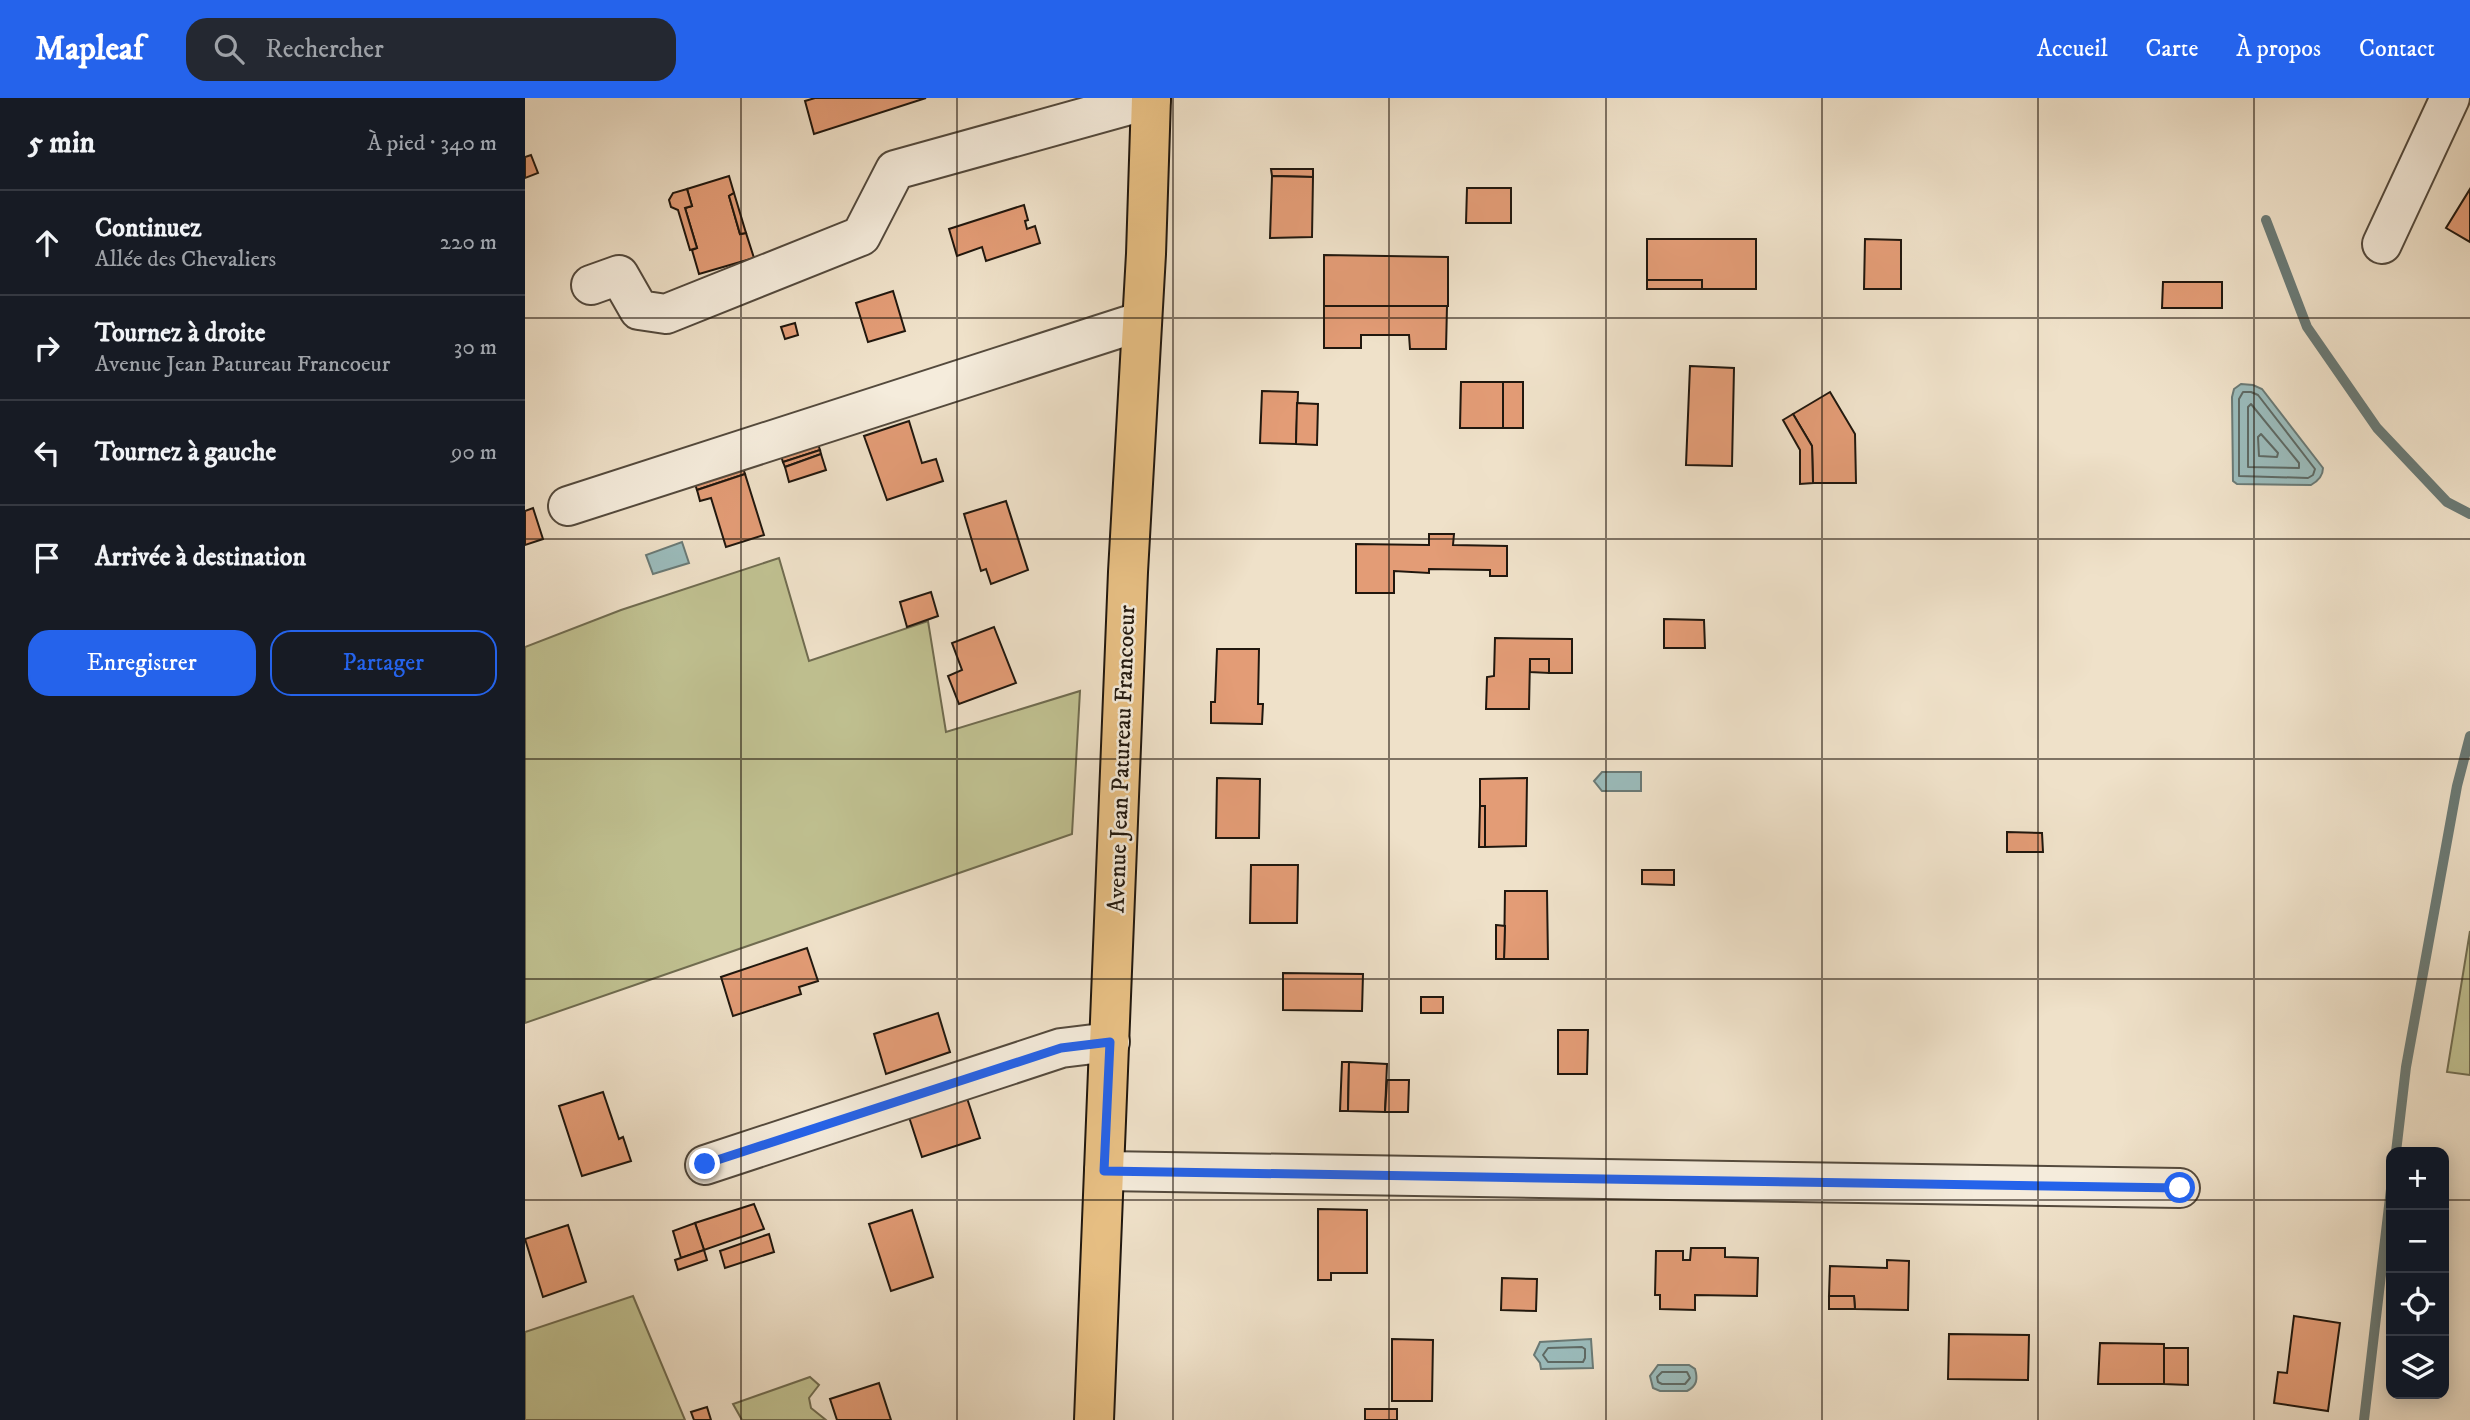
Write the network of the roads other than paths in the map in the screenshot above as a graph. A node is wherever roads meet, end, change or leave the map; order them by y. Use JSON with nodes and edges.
{"nodes":[{"id":1,"x":2450,"y":98,"type":"edge"},
{"id":2,"x":1151,"y":99,"type":"edge"},
{"id":3,"x":2382,"y":244,"type":"dead end"},
{"id":4,"x":591,"y":285,"type":"dead end"},
{"id":5,"x":1142,"y":321,"type":"junction"},
{"id":6,"x":568,"y":506,"type":"dead end"},
{"id":7,"x":1110,"y":1042,"type":"junction"},
{"id":8,"x":705,"y":1164,"type":"dead end"},
{"id":9,"x":1104,"y":1171,"type":"junction"},
{"id":10,"x":2180,"y":1188,"type":"dead end"},
{"id":11,"x":1094,"y":1420,"type":"edge"}],
"edges":[{"from":1,"to":3,"type":"street"},
{"from":2,"to":4,"type":"street"},
{"from":2,"to":5,"type":"main road","name":"Avenue Jean Patureau Francoeur"},
{"from":5,"to":6,"type":"street"},
{"from":5,"to":7,"type":"main road","name":"Avenue Jean Patureau Francoeur"},
{"from":7,"to":8,"type":"street"},
{"from":7,"to":9,"type":"main road","name":"Avenue Jean Patureau Francoeur"},
{"from":9,"to":10,"type":"street"},
{"from":9,"to":11,"type":"main road","name":"Avenue Jean Patureau Francoeur"}]}
